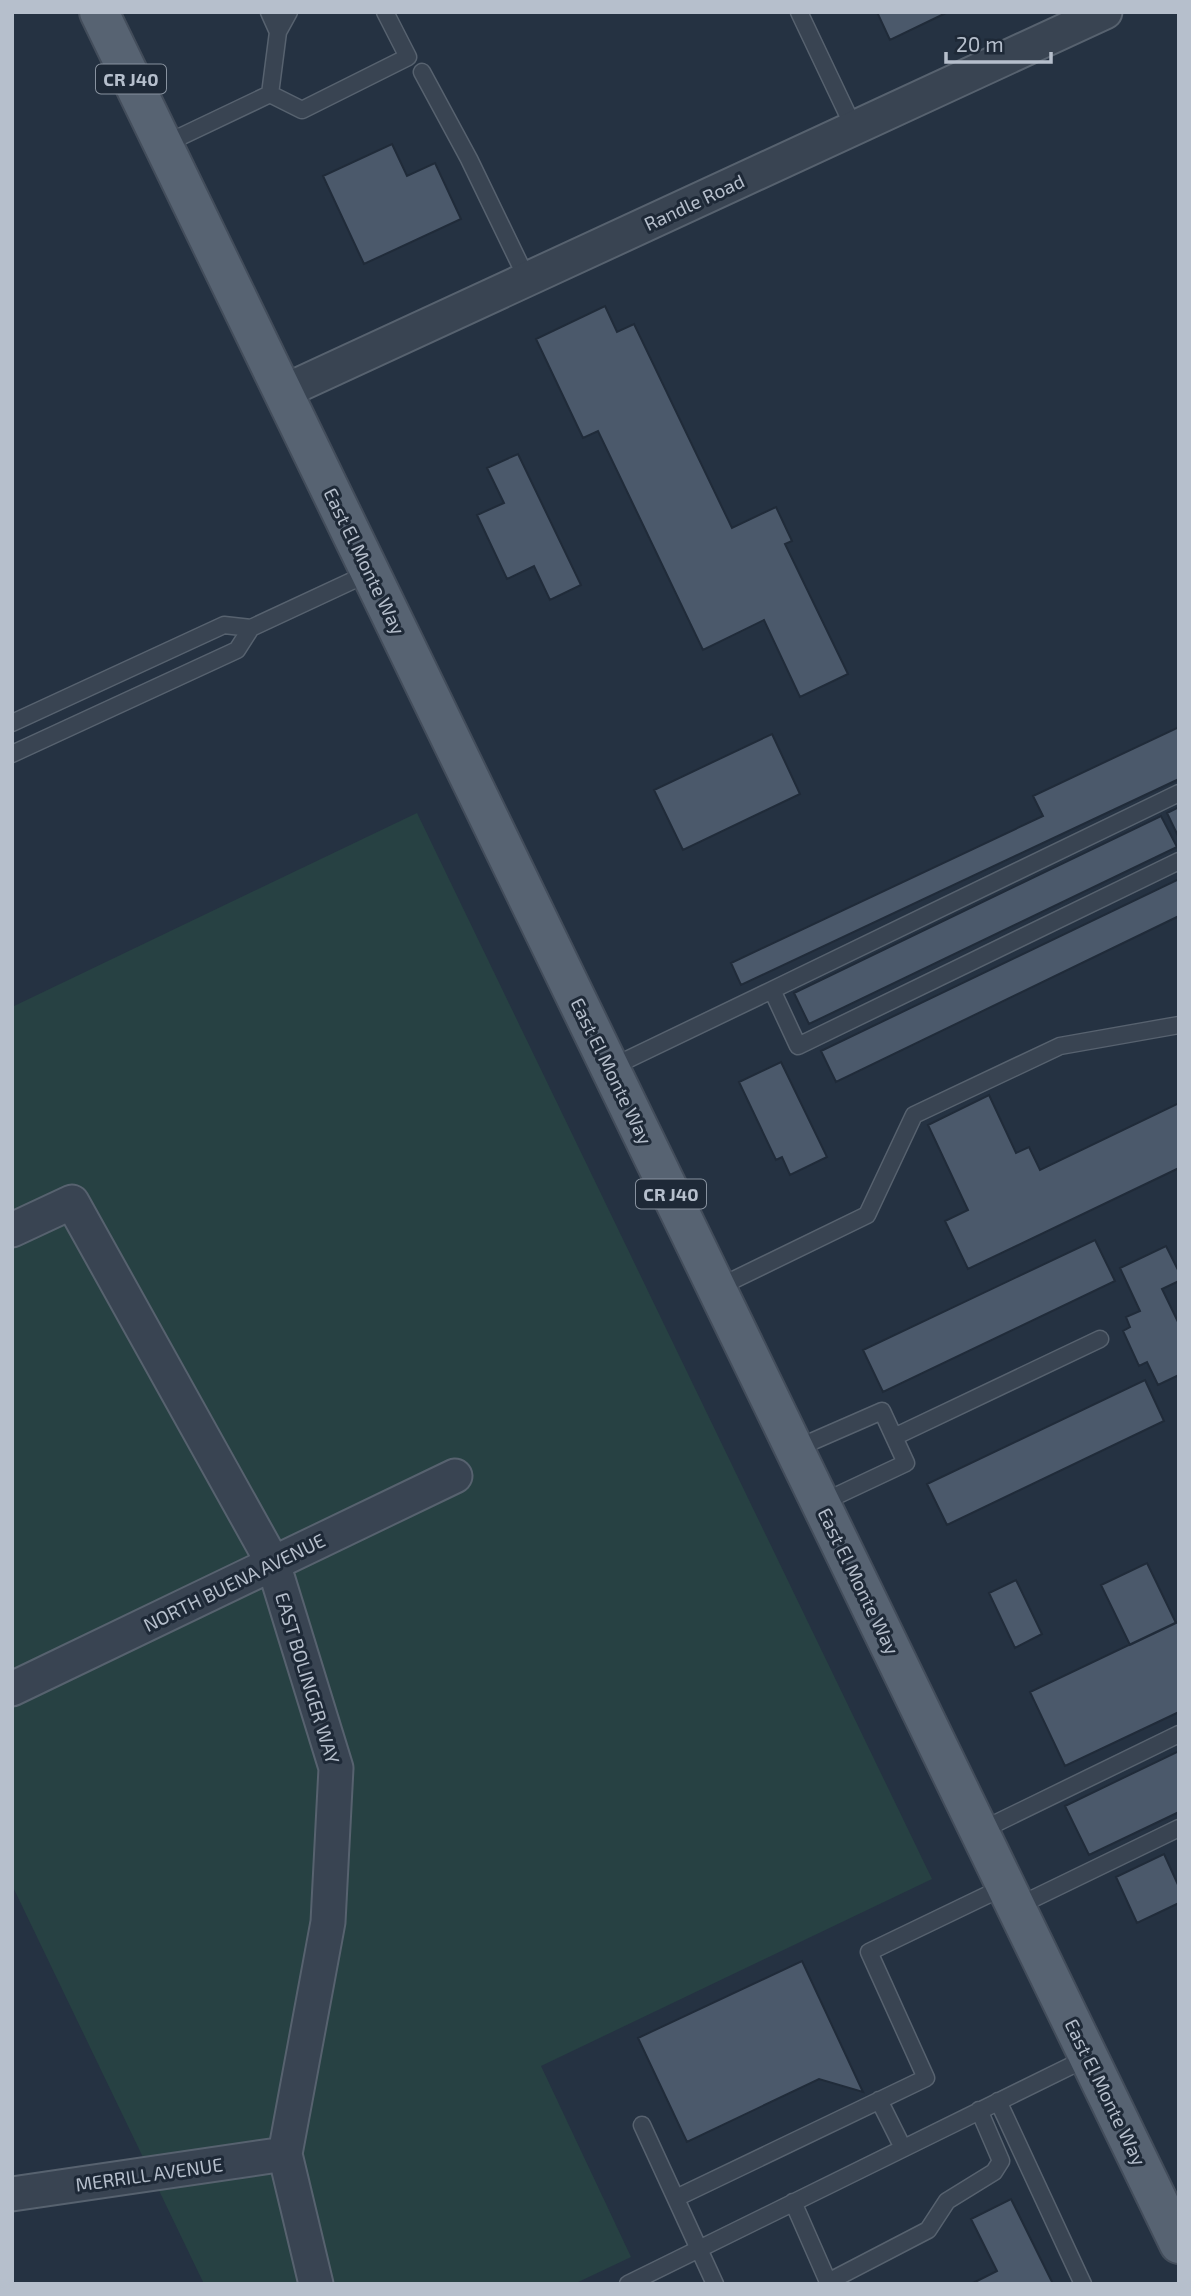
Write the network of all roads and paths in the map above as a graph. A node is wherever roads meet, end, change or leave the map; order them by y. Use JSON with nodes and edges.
{"nodes":[{"id":1,"x":99,"y":12,"type":"edge"},
{"id":2,"x":270,"y":12,"type":"edge"},
{"id":3,"x":289,"y":12,"type":"edge"},
{"id":4,"x":385,"y":12,"type":"edge"},
{"id":5,"x":799,"y":12,"type":"edge"},
{"id":6,"x":1105,"y":12,"type":"edge"},
{"id":7,"x":278,"y":32,"type":"junction"},
{"id":8,"x":422,"y":72,"type":"dead end"},
{"id":9,"x":270,"y":94,"type":"junction"},
{"id":10,"x":854,"y":128,"type":"junction"},
{"id":11,"x":163,"y":145,"type":"junction"},
{"id":12,"x":527,"y":279,"type":"junction"},
{"id":13,"x":283,"y":392,"type":"junction"},
{"id":14,"x":370,"y":572,"type":"junction"},
{"id":15,"x":251,"y":628,"type":"junction"},
{"id":16,"x":12,"y":723,"type":"edge"},
{"id":17,"x":12,"y":754,"type":"edge"},
{"id":18,"x":1179,"y":793,"type":"edge"},
{"id":19,"x":1179,"y":861,"type":"edge"},
{"id":20,"x":772,"y":990,"type":"junction"},
{"id":21,"x":1179,"y":1025,"type":"edge"},
{"id":22,"x":610,"y":1069,"type":"junction"},
{"id":23,"x":12,"y":1230,"type":"edge"},
{"id":24,"x":717,"y":1288,"type":"junction"},
{"id":25,"x":1100,"y":1339,"type":"dead end"},
{"id":26,"x":894,"y":1437,"type":"junction"},
{"id":27,"x":794,"y":1449,"type":"junction"},
{"id":28,"x":455,"y":1476,"type":"dead end"},
{"id":29,"x":821,"y":1503,"type":"junction"},
{"id":30,"x":273,"y":1563,"type":"junction"},
{"id":31,"x":12,"y":1689,"type":"edge"},
{"id":32,"x":1179,"y":1734,"type":"edge"},
{"id":33,"x":1179,"y":1828,"type":"edge"},
{"id":34,"x":980,"y":1831,"type":"junction"},
{"id":35,"x":1011,"y":1896,"type":"junction"},
{"id":36,"x":1089,"y":2057,"type":"junction"},
{"id":37,"x":880,"y":2100,"type":"junction"},
{"id":38,"x":998,"y":2101,"type":"junction"},
{"id":39,"x":979,"y":2110,"type":"junction"},
{"id":40,"x":642,"y":2125,"type":"dead end"},
{"id":41,"x":903,"y":2148,"type":"junction"},
{"id":42,"x":285,"y":2154,"type":"junction"},
{"id":43,"x":12,"y":2194,"type":"edge"},
{"id":44,"x":676,"y":2198,"type":"junction"},
{"id":45,"x":793,"y":2202,"type":"junction"},
{"id":46,"x":1179,"y":2244,"type":"edge"},
{"id":47,"x":699,"y":2249,"type":"junction"},
{"id":48,"x":639,"y":2281,"type":"edge"},
{"id":49,"x":829,"y":2283,"type":"edge"},
{"id":50,"x":316,"y":2284,"type":"edge"},
{"id":51,"x":715,"y":2284,"type":"edge"},
{"id":52,"x":1083,"y":2284,"type":"edge"}],
"edges":[{"from":1,"to":11,"type":"main road","name":"East El Monte Way","number":"CR J40"},
{"from":2,"to":7,"type":"lane"},
{"from":3,"to":7,"type":"lane"},
{"from":4,"to":9,"type":"lane"},
{"from":5,"to":10,"type":"lane"},
{"from":6,"to":10,"type":"street","name":"Randle Road"},
{"from":7,"to":9,"type":"lane"},
{"from":8,"to":12,"type":"lane"},
{"from":9,"to":11,"type":"lane"},
{"from":10,"to":12,"type":"street","name":"Randle Road"},
{"from":11,"to":13,"type":"main road","name":"East El Monte Way","number":"CR J40"},
{"from":12,"to":13,"type":"street","name":"Randle Road"},
{"from":13,"to":14,"type":"main road","name":"East El Monte Way","number":"CR J40"},
{"from":14,"to":15,"type":"lane"},
{"from":14,"to":22,"type":"main road","name":"East El Monte Way","number":"CR J40"},
{"from":15,"to":16,"type":"lane"},
{"from":15,"to":17,"type":"lane"},
{"from":18,"to":20,"type":"lane"},
{"from":19,"to":20,"type":"lane"},
{"from":20,"to":22,"type":"lane"},
{"from":21,"to":24,"type":"lane"},
{"from":22,"to":24,"type":"main road","name":"East El Monte Way","number":"CR J40"},
{"from":23,"to":30,"type":"street","name":"EAST BOLINGER WAY"},
{"from":24,"to":27,"type":"main road","name":"East El Monte Way","number":"CR J40"},
{"from":25,"to":26,"type":"lane"},
{"from":26,"to":27,"type":"lane"},
{"from":26,"to":29,"type":"lane"},
{"from":27,"to":29,"type":"main road","name":"East El Monte Way","number":"CR J40"},
{"from":28,"to":30,"type":"street","name":"NORTH BUENA AVENUE"},
{"from":29,"to":34,"type":"main road","name":"East El Monte Way","number":"CR J40"},
{"from":30,"to":31,"type":"street","name":"NORTH BUENA AVENUE"},
{"from":30,"to":42,"type":"street","name":"EAST BOLINGER WAY"},
{"from":32,"to":34,"type":"lane"},
{"from":33,"to":35,"type":"lane"},
{"from":34,"to":35,"type":"main road","name":"East El Monte Way","number":"CR J40"},
{"from":35,"to":36,"type":"main road","name":"East El Monte Way","number":"CR J40"},
{"from":35,"to":37,"type":"lane"},
{"from":36,"to":38,"type":"lane"},
{"from":36,"to":46,"type":"main road","name":"East El Monte Way","number":"CR J40"},
{"from":37,"to":41,"type":"lane"},
{"from":37,"to":44,"type":"lane"},
{"from":38,"to":39,"type":"lane"},
{"from":38,"to":52,"type":"lane"},
{"from":39,"to":41,"type":"lane"},
{"from":39,"to":49,"type":"lane"},
{"from":40,"to":44,"type":"lane"},
{"from":41,"to":45,"type":"lane"},
{"from":42,"to":43,"type":"street","name":"MERRILL AVENUE"},
{"from":42,"to":50,"type":"street","name":"EAST BOLINGER WAY"},
{"from":44,"to":47,"type":"lane"},
{"from":45,"to":47,"type":"lane"},
{"from":45,"to":49,"type":"lane"},
{"from":47,"to":48,"type":"lane"},
{"from":47,"to":51,"type":"lane"}]}
